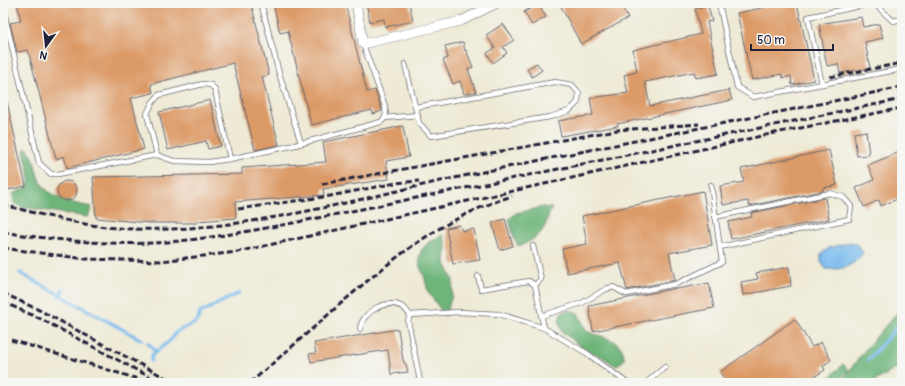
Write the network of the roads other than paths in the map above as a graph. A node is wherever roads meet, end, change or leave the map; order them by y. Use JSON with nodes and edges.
{"nodes":[{"id":1,"x":262,"y":3,"type":"edge"},
{"id":2,"x":356,"y":3,"type":"edge"},
{"id":3,"x":497,"y":3,"type":"edge"},
{"id":4,"x":719,"y":3,"type":"edge"},
{"id":5,"x":874,"y":3,"type":"edge"},
{"id":6,"x":3,"y":8,"type":"edge"},
{"id":7,"x":902,"y":19,"type":"edge"},
{"id":8,"x":363,"y":44,"type":"junction"},
{"id":9,"x":405,"y":64,"type":"dead end"},
{"id":10,"x":902,"y":69,"type":"edge"},
{"id":11,"x":822,"y":84,"type":"junction"},
{"id":12,"x":416,"y":107,"type":"junction"},
{"id":13,"x":418,"y":115,"type":"junction"},
{"id":14,"x":385,"y":118,"type":"junction"},
{"id":15,"x":301,"y":143,"type":"junction"},
{"id":16,"x":157,"y":154,"type":"junction"},
{"id":17,"x":230,"y":159,"type":"junction"},
{"id":18,"x":711,"y":185,"type":"dead end"},
{"id":19,"x":715,"y":216,"type":"junction"},
{"id":20,"x":533,"y":246,"type":"dead end"},
{"id":21,"x":720,"y":247,"type":"junction"},
{"id":22,"x":478,"y":276,"type":"dead end"},
{"id":23,"x":535,"y":285,"type":"junction"},
{"id":24,"x":410,"y":315,"type":"junction"},
{"id":25,"x":541,"y":316,"type":"junction"},
{"id":26,"x":544,"y":328,"type":"junction"},
{"id":27,"x":360,"y":329,"type":"dead end"},
{"id":28,"x":665,"y":367,"type":"dead end"},
{"id":29,"x":421,"y":382,"type":"edge"},
{"id":30,"x":403,"y":383,"type":"edge"},
{"id":31,"x":627,"y":383,"type":"edge"},
{"id":32,"x":646,"y":383,"type":"edge"}],
"edges":[{"from":1,"to":15,"type":"lane"},
{"from":2,"to":8,"type":"street"},
{"from":3,"to":8,"type":"street"},
{"from":4,"to":11,"type":"lane"},
{"from":5,"to":7,"type":"lane"},
{"from":5,"to":11,"type":"lane"},
{"from":6,"to":16,"type":"lane"},
{"from":8,"to":14,"type":"lane"},
{"from":9,"to":12,"type":"lane"},
{"from":10,"to":11,"type":"lane"},
{"from":12,"to":13,"type":"lane"},
{"from":12,"to":13,"type":"lane"},
{"from":13,"to":14,"type":"lane"},
{"from":14,"to":15,"type":"lane"},
{"from":15,"to":17,"type":"lane"},
{"from":16,"to":17,"type":"lane"},
{"from":16,"to":17,"type":"lane"},
{"from":18,"to":19,"type":"lane"},
{"from":19,"to":21,"type":"lane"},
{"from":19,"to":21,"type":"lane"},
{"from":20,"to":23,"type":"lane"},
{"from":21,"to":25,"type":"lane"},
{"from":22,"to":23,"type":"lane"},
{"from":23,"to":25,"type":"lane"},
{"from":24,"to":26,"type":"lane"},
{"from":24,"to":27,"type":"lane"},
{"from":24,"to":29,"type":"lane"},
{"from":25,"to":26,"type":"lane"},
{"from":26,"to":31,"type":"lane"},
{"from":28,"to":32,"type":"lane"},
{"from":29,"to":30,"type":"lane"}]}
